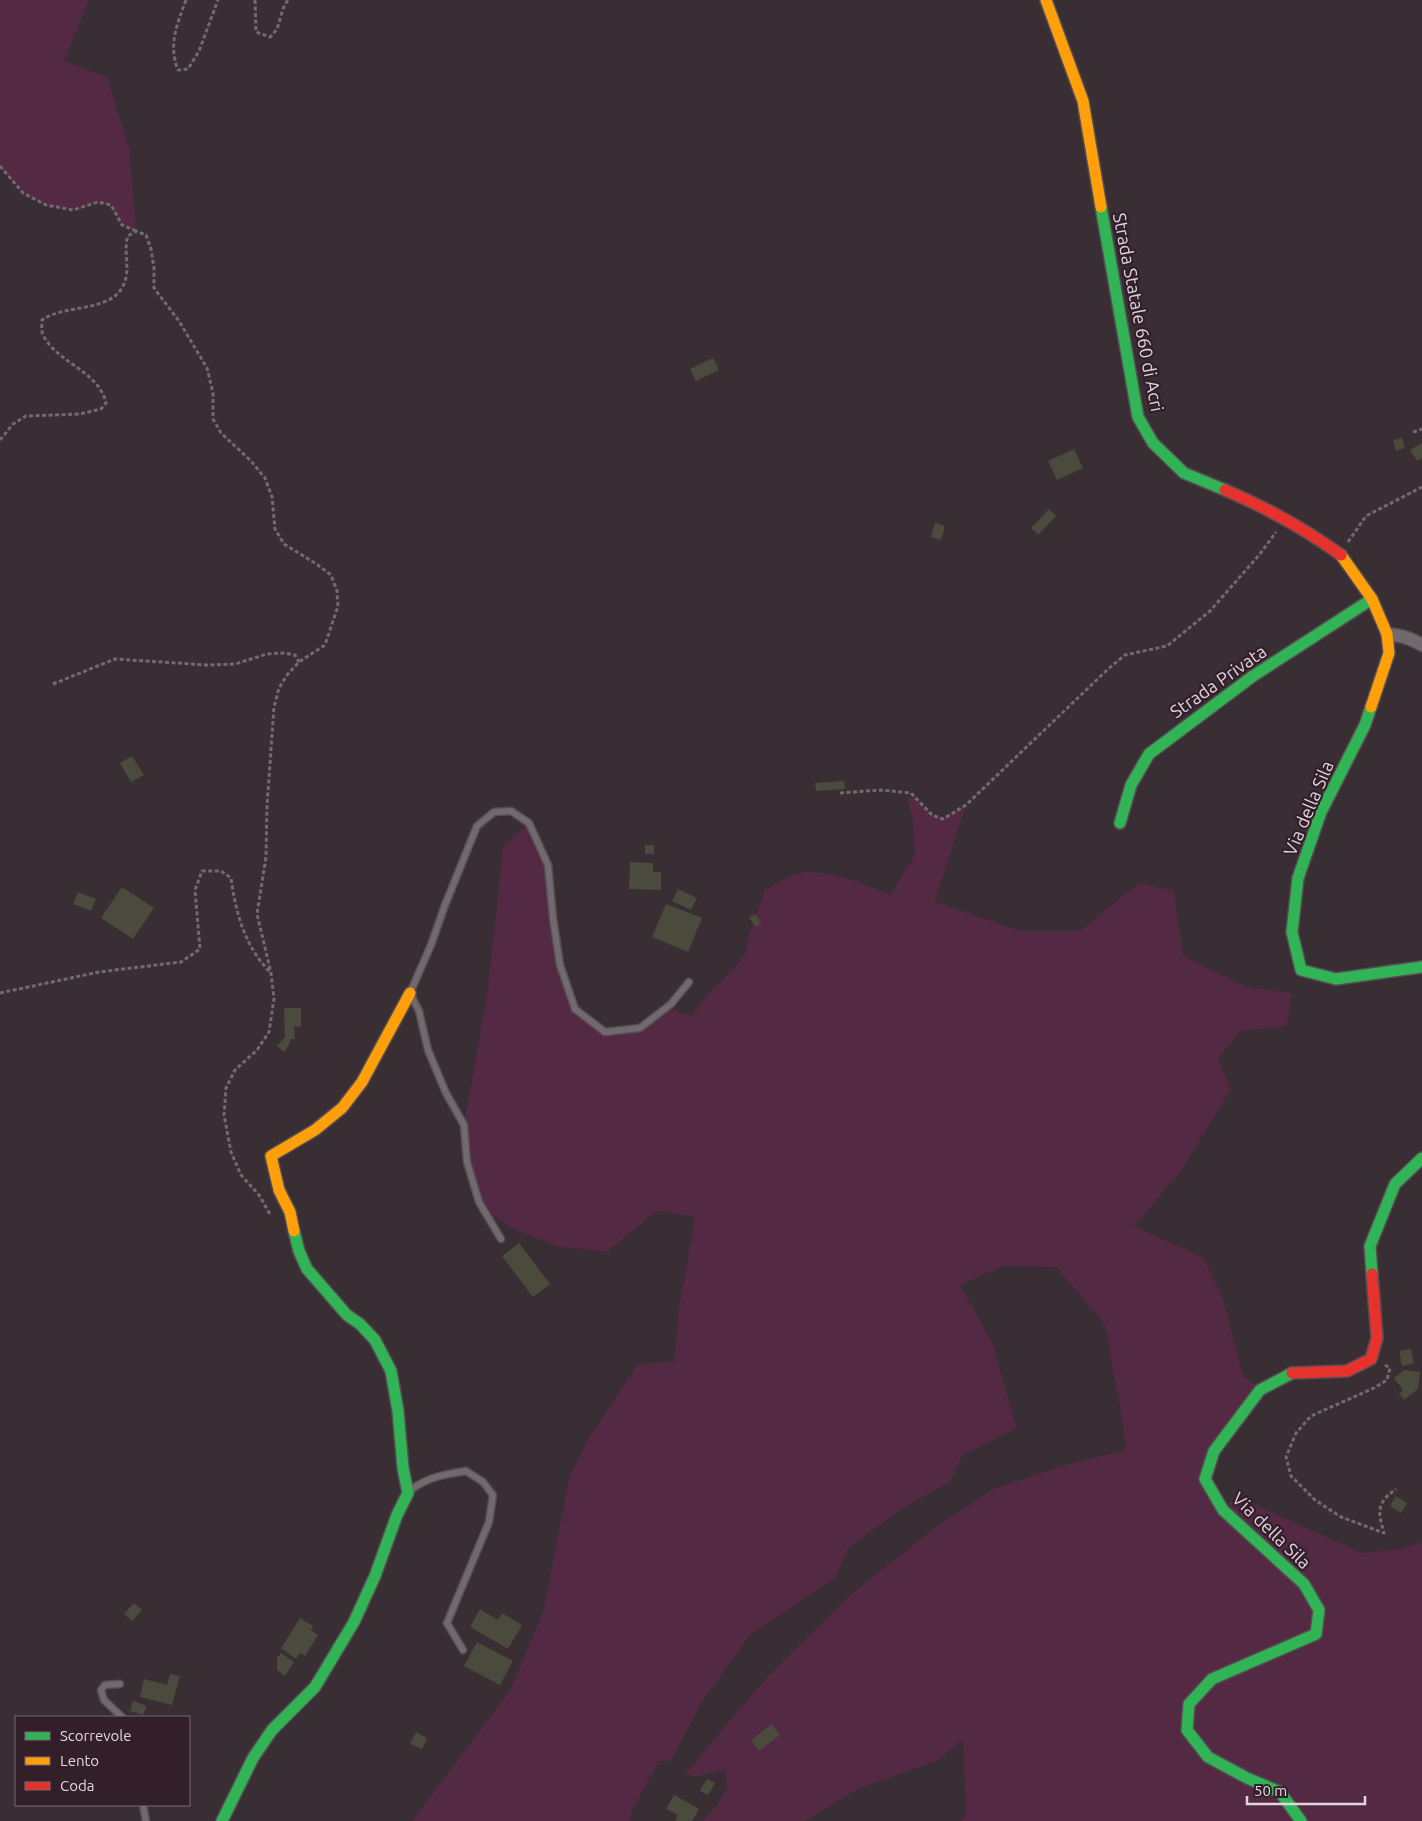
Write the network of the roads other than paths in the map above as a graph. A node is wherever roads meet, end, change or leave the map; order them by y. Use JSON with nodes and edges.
{"nodes":[{"id":1,"x":1046,"y":0,"type":"edge"},
{"id":2,"x":1372,"y":599,"type":"junction"},
{"id":3,"x":1387,"y":634,"type":"junction"},
{"id":4,"x":1422,"y":645,"type":"edge"},
{"id":5,"x":1120,"y":823,"type":"dead end"},
{"id":6,"x":1422,"y":967,"type":"edge"},
{"id":7,"x":690,"y":982,"type":"dead end"},
{"id":8,"x":410,"y":993,"type":"junction"},
{"id":9,"x":1422,"y":1158,"type":"edge"},
{"id":10,"x":501,"y":1239,"type":"dead end"},
{"id":11,"x":408,"y":1492,"type":"junction"},
{"id":12,"x":463,"y":1650,"type":"dead end"},
{"id":13,"x":120,"y":1684,"type":"dead end"},
{"id":14,"x":121,"y":1716,"type":"edge"},
{"id":15,"x":143,"y":1806,"type":"edge"},
{"id":16,"x":146,"y":1821,"type":"edge"},
{"id":17,"x":222,"y":1821,"type":"edge"},
{"id":18,"x":1301,"y":1821,"type":"edge"}],
"edges":[{"from":1,"to":2,"type":"main road","name":"Strada Statale 660 di Acri"},
{"from":2,"to":3,"type":"main road","name":"Strada Statale 660 di Acri"},
{"from":2,"to":5,"type":"main road","name":"Strada Privata"},
{"from":3,"to":4,"type":"street"},
{"from":3,"to":6,"type":"main road","name":"Via della Sila"},
{"from":7,"to":8,"type":"lane"},
{"from":8,"to":10,"type":"lane"},
{"from":8,"to":11,"type":"main road"},
{"from":9,"to":18,"type":"main road","name":"Via della Sila"},
{"from":11,"to":12,"type":"lane"},
{"from":11,"to":17,"type":"main road"},
{"from":13,"to":14,"type":"lane"},
{"from":15,"to":16,"type":"lane"}]}
